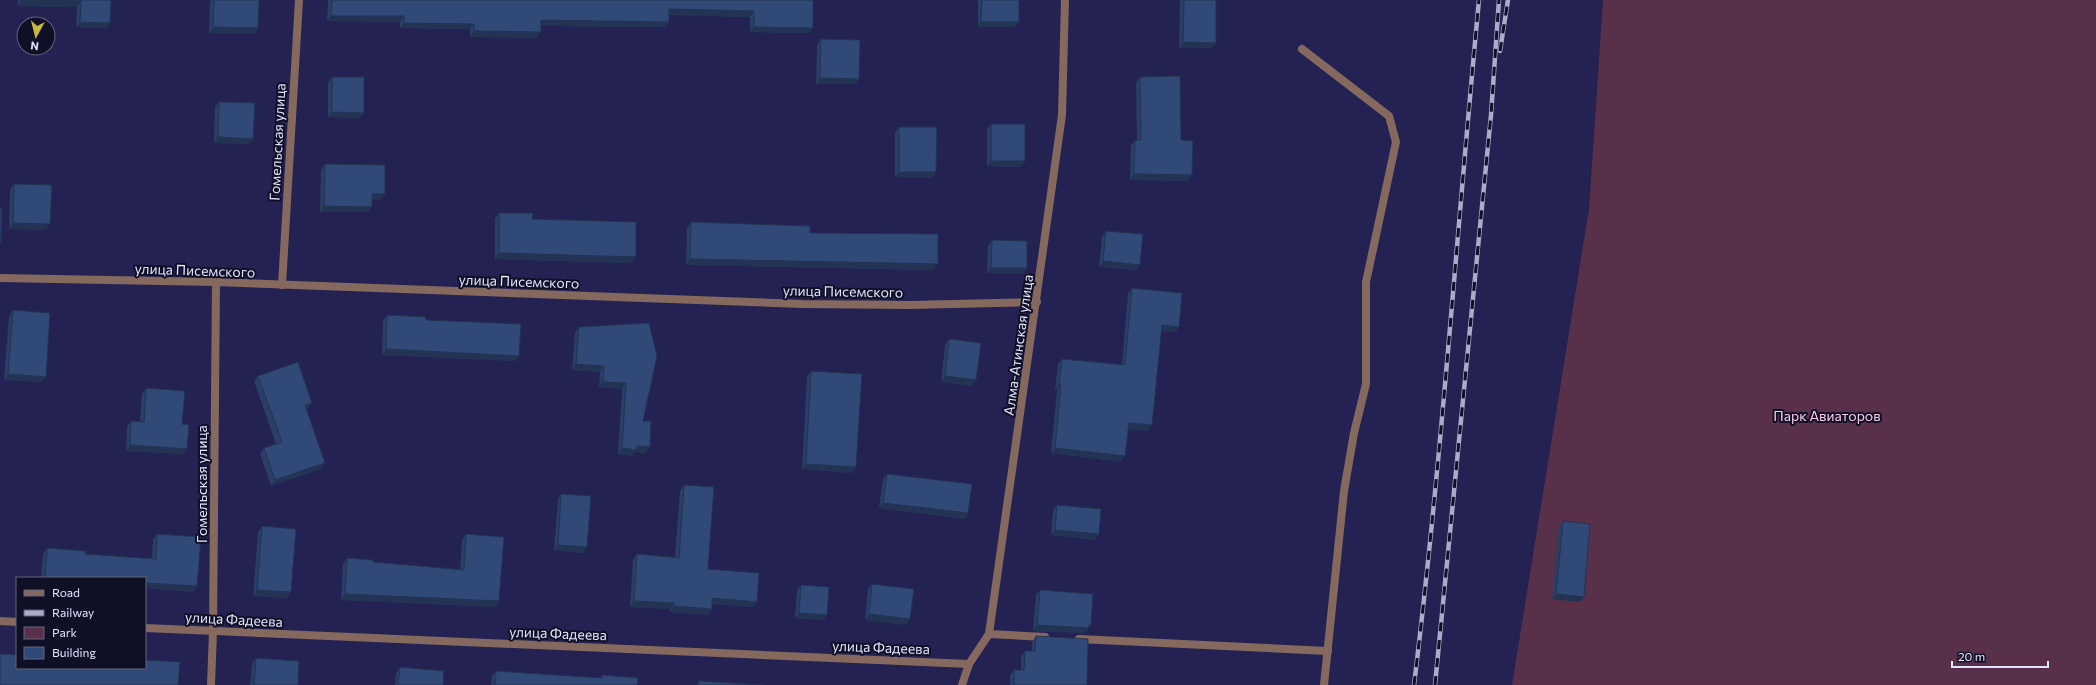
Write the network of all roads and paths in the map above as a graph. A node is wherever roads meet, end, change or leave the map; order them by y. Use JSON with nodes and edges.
{"nodes":[{"id":1,"x":299,"y":0,"type":"edge"},
{"id":2,"x":1065,"y":0,"type":"edge"},
{"id":3,"x":1302,"y":49,"type":"dead end"},
{"id":4,"x":0,"y":278,"type":"edge"},
{"id":5,"x":216,"y":282,"type":"junction"},
{"id":6,"x":282,"y":285,"type":"junction"},
{"id":7,"x":1037,"y":302,"type":"junction"},
{"id":8,"x":0,"y":621,"type":"edge"},
{"id":9,"x":16,"y":622,"type":"edge"},
{"id":10,"x":146,"y":628,"type":"edge"},
{"id":11,"x":213,"y":631,"type":"junction"},
{"id":12,"x":989,"y":634,"type":"junction"},
{"id":13,"x":1052,"y":637,"type":"edge"},
{"id":14,"x":1068,"y":638,"type":"edge"},
{"id":15,"x":1328,"y":651,"type":"junction"},
{"id":16,"x":969,"y":664,"type":"junction"},
{"id":17,"x":211,"y":685,"type":"edge"},
{"id":18,"x":962,"y":685,"type":"edge"},
{"id":19,"x":1324,"y":685,"type":"edge"}],
"edges":[{"from":1,"to":6,"type":"street","name":"Гомельская улица"},
{"from":2,"to":7,"type":"street","name":"Алма-Атинская улица"},
{"from":3,"to":15,"type":"street"},
{"from":4,"to":5,"type":"street","name":"улица Писемского"},
{"from":5,"to":6,"type":"street","name":"улица Писемского"},
{"from":5,"to":11,"type":"street","name":"Гомельская улица"},
{"from":6,"to":7,"type":"street","name":"улица Писемского"},
{"from":7,"to":12,"type":"street","name":"Алма-Атинская улица"},
{"from":8,"to":9,"type":"street"},
{"from":10,"to":11,"type":"street","name":"улица Фадеева"},
{"from":11,"to":16,"type":"street","name":"улица Фадеева"},
{"from":11,"to":17,"type":"street","name":"Гомельская улица"},
{"from":12,"to":13,"type":"street"},
{"from":12,"to":16,"type":"street","name":"Алма-Атинская улица"},
{"from":14,"to":15,"type":"street"},
{"from":15,"to":19,"type":"street"},
{"from":16,"to":18,"type":"street","name":"Алма-Атинская улица"}]}
